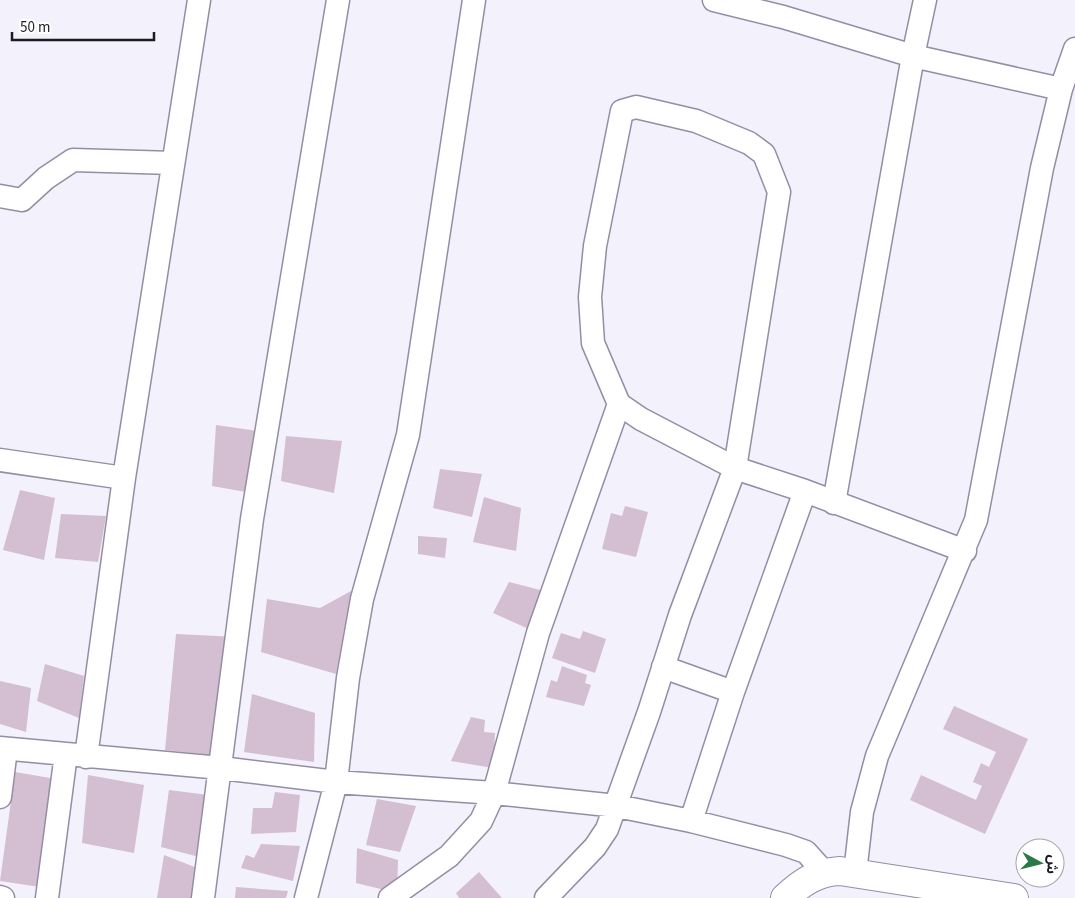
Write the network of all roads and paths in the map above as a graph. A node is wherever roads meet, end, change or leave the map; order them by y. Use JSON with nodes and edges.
{"nodes":[{"id":1,"x":199,"y":0,"type":"edge"},
{"id":2,"x":338,"y":0,"type":"edge"},
{"id":3,"x":474,"y":0,"type":"edge"},
{"id":4,"x":714,"y":0,"type":"edge"},
{"id":5,"x":925,"y":0,"type":"edge"},
{"id":6,"x":1075,"y":49,"type":"edge"},
{"id":7,"x":913,"y":56,"type":"junction"},
{"id":8,"x":1061,"y":89,"type":"junction"},
{"id":9,"x":173,"y":163,"type":"junction"},
{"id":10,"x":0,"y":196,"type":"edge"},
{"id":11,"x":619,"y":404,"type":"junction"},
{"id":12,"x":0,"y":460,"type":"edge"},
{"id":13,"x":735,"y":468,"type":"junction"},
{"id":14,"x":124,"y":478,"type":"junction"},
{"id":15,"x":805,"y":491,"type":"junction"},
{"id":16,"x":834,"y":503,"type":"junction"},
{"id":17,"x":965,"y":552,"type":"junction"},
{"id":18,"x":663,"y":667,"type":"junction"},
{"id":19,"x":733,"y":692,"type":"junction"},
{"id":20,"x":3,"y":748,"type":"edge"},
{"id":21,"x":76,"y":756,"type":"junction"},
{"id":22,"x":221,"y":768,"type":"junction"},
{"id":23,"x":336,"y":782,"type":"junction"},
{"id":24,"x":494,"y":793,"type":"junction"},
{"id":25,"x":0,"y":797,"type":"edge"},
{"id":26,"x":617,"y":806,"type":"junction"},
{"id":27,"x":691,"y":821,"type":"junction"},
{"id":28,"x":824,"y":872,"type":"junction"},
{"id":29,"x":856,"y":873,"type":"junction"},
{"id":30,"x":47,"y":898,"type":"edge"},
{"id":31,"x":203,"y":898,"type":"edge"},
{"id":32,"x":306,"y":898,"type":"edge"},
{"id":33,"x":390,"y":898,"type":"edge"},
{"id":34,"x":546,"y":898,"type":"edge"},
{"id":35,"x":785,"y":898,"type":"edge"},
{"id":36,"x":1014,"y":898,"type":"edge"}],
"edges":[{"from":1,"to":9,"type":"street"},
{"from":2,"to":22,"type":"street"},
{"from":3,"to":23,"type":"street"},
{"from":4,"to":7,"type":"street"},
{"from":5,"to":7,"type":"street"},
{"from":6,"to":8,"type":"street"},
{"from":7,"to":8,"type":"street"},
{"from":7,"to":16,"type":"street"},
{"from":8,"to":17,"type":"street"},
{"from":9,"to":10,"type":"street"},
{"from":9,"to":14,"type":"street"},
{"from":11,"to":13,"type":"street"},
{"from":11,"to":13,"type":"street"},
{"from":11,"to":24,"type":"street"},
{"from":12,"to":14,"type":"street"},
{"from":13,"to":15,"type":"street"},
{"from":13,"to":18,"type":"street"},
{"from":14,"to":21,"type":"street"},
{"from":15,"to":16,"type":"street"},
{"from":15,"to":19,"type":"street"},
{"from":16,"to":17,"type":"street"},
{"from":17,"to":29,"type":"street"},
{"from":18,"to":19,"type":"street"},
{"from":18,"to":26,"type":"street"},
{"from":19,"to":27,"type":"street"},
{"from":20,"to":21,"type":"street"},
{"from":20,"to":25,"type":"street"},
{"from":21,"to":22,"type":"street"},
{"from":21,"to":30,"type":"street"},
{"from":22,"to":23,"type":"street"},
{"from":22,"to":31,"type":"street"},
{"from":23,"to":24,"type":"street"},
{"from":23,"to":32,"type":"street"},
{"from":24,"to":26,"type":"street"},
{"from":24,"to":33,"type":"street"},
{"from":26,"to":27,"type":"street"},
{"from":26,"to":34,"type":"street"},
{"from":27,"to":28,"type":"street"},
{"from":28,"to":29,"type":"street"},
{"from":28,"to":35,"type":"street"},
{"from":29,"to":36,"type":"street"}]}
